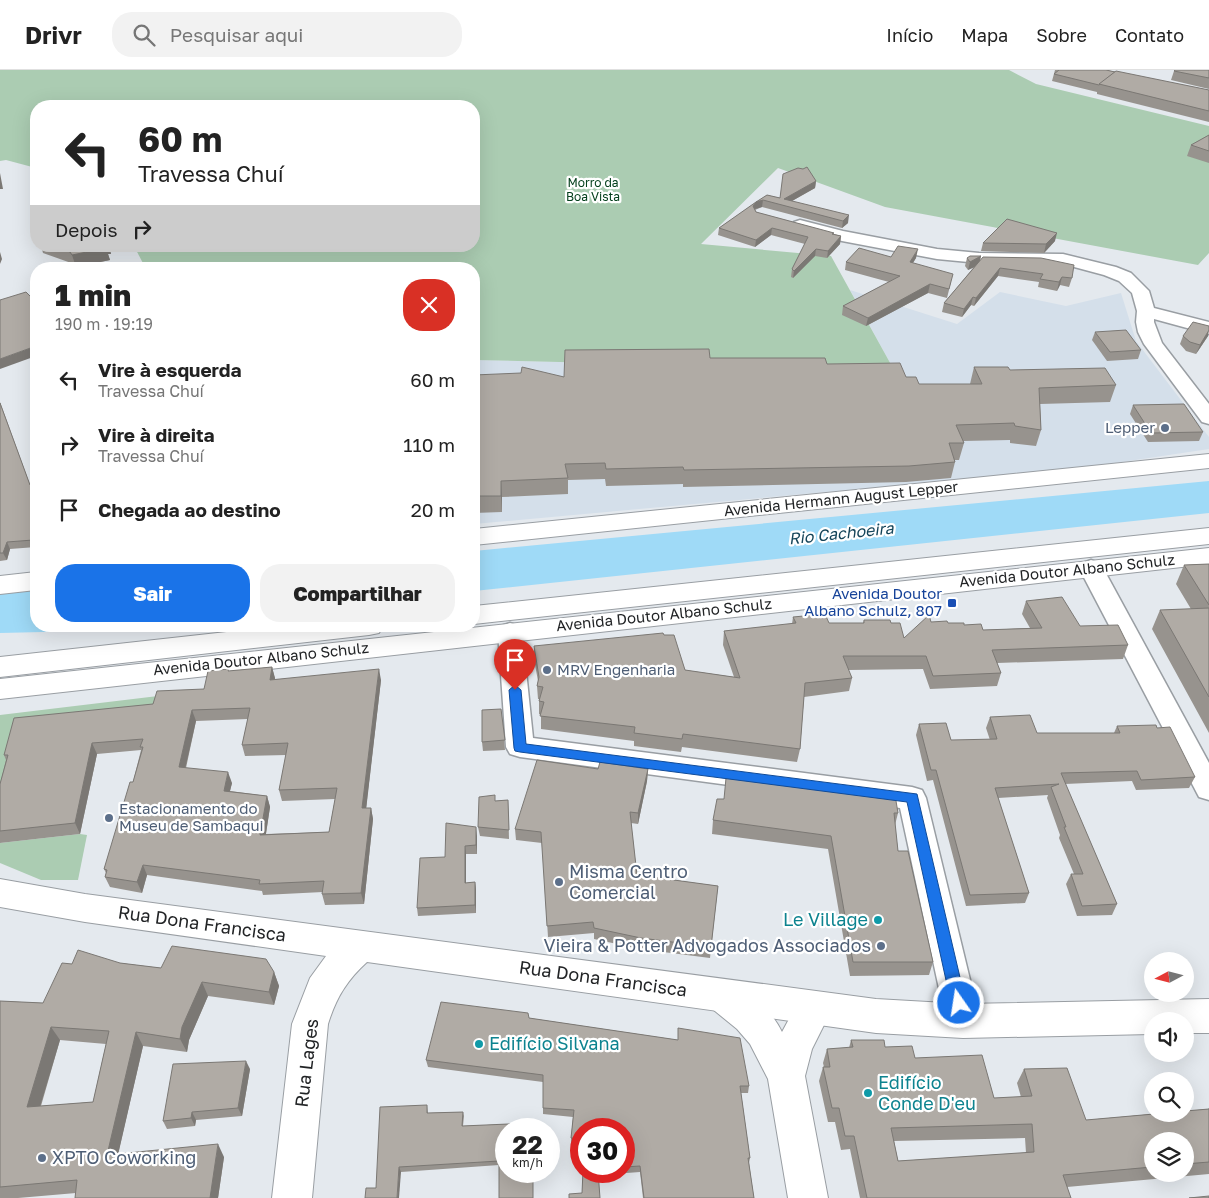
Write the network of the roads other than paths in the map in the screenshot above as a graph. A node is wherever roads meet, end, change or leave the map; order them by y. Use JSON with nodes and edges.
{"nodes":[{"id":1,"x":788,"y":222,"type":"edge"},
{"id":2,"x":1146,"y":311,"type":"junction"},
{"id":3,"x":1209,"y":328,"type":"edge"},
{"id":4,"x":1209,"y":418,"type":"edge"},
{"id":5,"x":1209,"y":461,"type":"edge"},
{"id":6,"x":480,"y":536,"type":"edge"},
{"id":7,"x":1209,"y":536,"type":"edge"},
{"id":8,"x":1209,"y":556,"type":"edge"},
{"id":9,"x":1091,"y":568,"type":"junction"},
{"id":10,"x":30,"y":582,"type":"edge"},
{"id":11,"x":0,"y":585,"type":"edge"},
{"id":12,"x":480,"y":614,"type":"edge"},
{"id":13,"x":315,"y":632,"type":"edge"},
{"id":14,"x":510,"y":632,"type":"junction"},
{"id":15,"x":0,"y":667,"type":"edge"},
{"id":16,"x":0,"y":689,"type":"edge"},
{"id":17,"x":1209,"y":789,"type":"edge"},
{"id":18,"x":0,"y":893,"type":"edge"},
{"id":19,"x":361,"y":946,"type":"junction"},
{"id":20,"x":723,"y":996,"type":"junction"},
{"id":21,"x":814,"y":1008,"type":"junction"},
{"id":22,"x":1209,"y":1016,"type":"edge"},
{"id":23,"x":963,"y":1021,"type":"junction"},
{"id":24,"x":786,"y":1076,"type":"junction"},
{"id":25,"x":292,"y":1198,"type":"edge"},
{"id":26,"x":808,"y":1198,"type":"edge"}],
"edges":[{"from":1,"to":2,"type":"street"},
{"from":2,"to":3,"type":"street"},
{"from":2,"to":4,"type":"street"},
{"from":5,"to":6,"type":"main road","name":"Avenida Hermann August Lepper"},
{"from":7,"to":12,"type":"main road","name":"Avenida Doutor Albano Schulz"},
{"from":8,"to":9,"type":"main road","name":"Avenida Doutor Albano Schulz"},
{"from":9,"to":14,"type":"main road","name":"Avenida Doutor Albano Schulz"},
{"from":9,"to":17,"type":"street"},
{"from":10,"to":11,"type":"main road"},
{"from":13,"to":15,"type":"main road","name":"Avenida Doutor Albano Schulz"},
{"from":14,"to":16,"type":"main road","name":"Avenida Doutor Albano Schulz"},
{"from":14,"to":23,"type":"street"},
{"from":18,"to":19,"type":"main road","name":"Rua Dona Francisca"},
{"from":19,"to":20,"type":"main road","name":"Rua Dona Francisca"},
{"from":19,"to":25,"type":"main road","name":"Rua Lages"},
{"from":20,"to":21,"type":"main road","name":"Rua Dona Francisca"},
{"from":20,"to":24,"type":"main road"},
{"from":21,"to":23,"type":"main road","name":"Rua Dona Francisca"},
{"from":21,"to":24,"type":"main road"},
{"from":22,"to":23,"type":"main road","name":"Rua Dona Francisca"},
{"from":24,"to":26,"type":"main road"}]}
